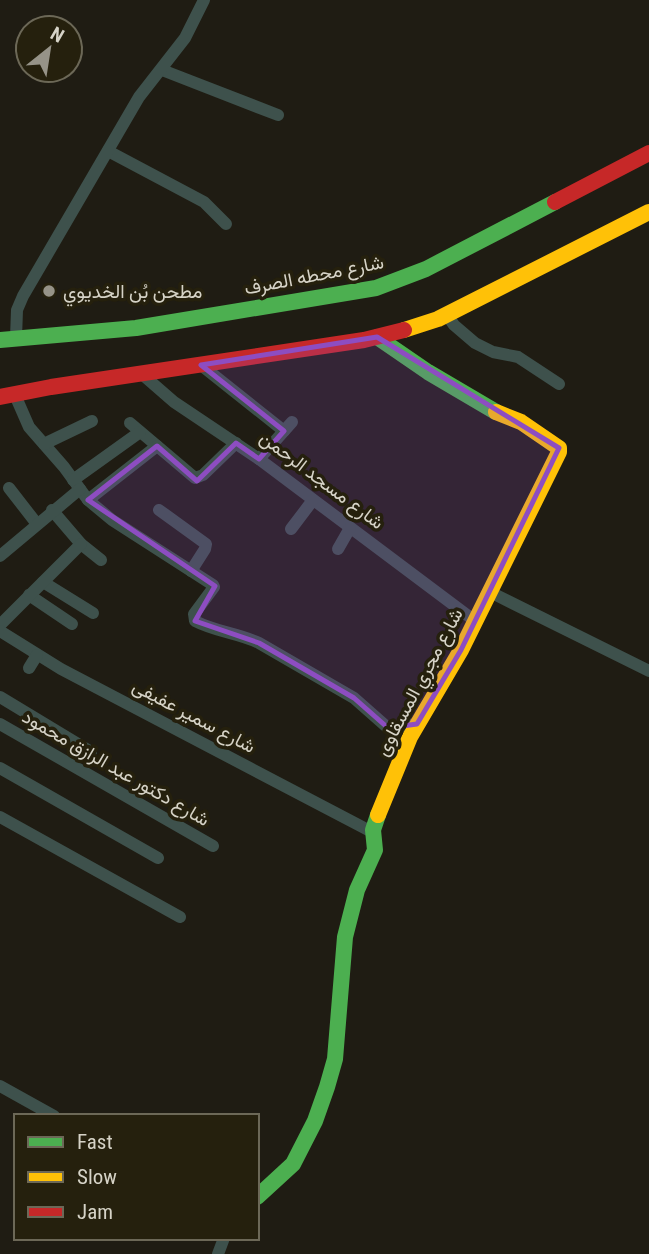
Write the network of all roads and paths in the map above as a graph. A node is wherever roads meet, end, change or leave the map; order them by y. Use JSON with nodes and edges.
{"nodes":[{"id":1,"x":204,"y":0,"type":"edge"},
{"id":2,"x":162,"y":70,"type":"junction"},
{"id":3,"x":278,"y":115,"type":"dead end"},
{"id":4,"x":108,"y":151,"type":"junction"},
{"id":5,"x":649,"y":153,"type":"edge"},
{"id":6,"x":649,"y":212,"type":"edge"},
{"id":7,"x":226,"y":224,"type":"dead end"},
{"id":8,"x":447,"y":315,"type":"junction"},
{"id":9,"x":377,"y":337,"type":"junction"},
{"id":10,"x":8,"y":339,"type":"edge"},
{"id":11,"x":201,"y":365,"type":"junction"},
{"id":12,"x":143,"y":374,"type":"junction"},
{"id":13,"x":559,"y":384,"type":"dead end"},
{"id":14,"x":7,"y":396,"type":"edge"},
{"id":15,"x":92,"y":421,"type":"dead end"},
{"id":16,"x":236,"y":443,"type":"junction"},
{"id":17,"x":44,"y":444,"type":"junction"},
{"id":18,"x":157,"y":446,"type":"junction"},
{"id":19,"x":260,"y":459,"type":"junction"},
{"id":20,"x":9,"y":488,"type":"dead end"},
{"id":21,"x":80,"y":489,"type":"junction"},
{"id":22,"x":313,"y":500,"type":"junction"},
{"id":23,"x":52,"y":510,"type":"junction"},
{"id":24,"x":159,"y":510,"type":"dead end"},
{"id":25,"x":37,"y":524,"type":"junction"},
{"id":26,"x":350,"y":528,"type":"junction"},
{"id":27,"x":291,"y":529,"type":"dead end"},
{"id":28,"x":81,"y":544,"type":"junction"},
{"id":29,"x":3,"y":547,"type":"edge"},
{"id":30,"x":338,"y":549,"type":"dead end"},
{"id":31,"x":101,"y":560,"type":"dead end"},
{"id":32,"x":191,"y":571,"type":"junction"},
{"id":33,"x":43,"y":582,"type":"junction"},
{"id":34,"x":490,"y":592,"type":"junction"},
{"id":35,"x":29,"y":595,"type":"junction"},
{"id":36,"x":93,"y":613,"type":"dead end"},
{"id":37,"x":475,"y":621,"type":"junction"},
{"id":38,"x":72,"y":624,"type":"dead end"},
{"id":39,"x":1,"y":633,"type":"edge"},
{"id":40,"x":37,"y":655,"type":"junction"},
{"id":41,"x":29,"y":668,"type":"dead end"},
{"id":42,"x":649,"y":671,"type":"edge"},
{"id":43,"x":0,"y":697,"type":"edge"},
{"id":44,"x":0,"y":724,"type":"edge"},
{"id":45,"x":417,"y":724,"type":"junction"},
{"id":46,"x":91,"y":752,"type":"dead end"},
{"id":47,"x":0,"y":768,"type":"edge"},
{"id":48,"x":0,"y":817,"type":"edge"},
{"id":49,"x":372,"y":832,"type":"junction"},
{"id":50,"x":213,"y":846,"type":"dead end"},
{"id":51,"x":158,"y":858,"type":"dead end"},
{"id":52,"x":180,"y":917,"type":"dead end"},
{"id":53,"x":0,"y":1086,"type":"edge"},
{"id":54,"x":50,"y":1114,"type":"edge"},
{"id":55,"x":259,"y":1195,"type":"edge"}],
"edges":[{"from":1,"to":2,"type":"street"},
{"from":2,"to":3,"type":"street"},
{"from":2,"to":4,"type":"street"},
{"from":4,"to":7,"type":"street"},
{"from":4,"to":10,"type":"street"},
{"from":5,"to":10,"type":"street","name":"شارع محطه الصرف"},
{"from":6,"to":8,"type":"street"},
{"from":8,"to":9,"type":"street"},
{"from":8,"to":13,"type":"street"},
{"from":9,"to":11,"type":"street"},
{"from":9,"to":34,"type":"street","name":"شارع مجري المسقاوى"},
{"from":11,"to":12,"type":"street"},
{"from":11,"to":19,"type":"street"},
{"from":12,"to":14,"type":"street"},
{"from":12,"to":16,"type":"street","name":"شارع مسجد الرحمن"},
{"from":14,"to":17,"type":"street"},
{"from":15,"to":17,"type":"street"},
{"from":16,"to":18,"type":"street"},
{"from":16,"to":19,"type":"street","name":"شارع مسجد الرحمن"},
{"from":17,"to":21,"type":"street"},
{"from":18,"to":21,"type":"street"},
{"from":18,"to":21,"type":"street"},
{"from":19,"to":22,"type":"street","name":"شارع مسجد الرحمن"},
{"from":20,"to":25,"type":"street"},
{"from":21,"to":23,"type":"street"},
{"from":21,"to":32,"type":"street"},
{"from":22,"to":26,"type":"street","name":"شارع مسجد الرحمن"},
{"from":22,"to":27,"type":"street"},
{"from":23,"to":25,"type":"street"},
{"from":23,"to":28,"type":"street"},
{"from":24,"to":32,"type":"street"},
{"from":25,"to":29,"type":"street"},
{"from":26,"to":30,"type":"street"},
{"from":26,"to":37,"type":"street","name":"شارع مسجد الرحمن"},
{"from":28,"to":31,"type":"street"},
{"from":28,"to":33,"type":"street"},
{"from":32,"to":45,"type":"street"},
{"from":33,"to":35,"type":"street"},
{"from":33,"to":36,"type":"street"},
{"from":34,"to":37,"type":"street","name":"شارع مجري المسقاوى"},
{"from":34,"to":42,"type":"street"},
{"from":35,"to":38,"type":"street"},
{"from":35,"to":39,"type":"street"},
{"from":37,"to":45,"type":"street","name":"شارع مجري المسقاوى"},
{"from":39,"to":40,"type":"street","name":"شارع سمير عفيفى"},
{"from":40,"to":41,"type":"street"},
{"from":40,"to":49,"type":"street","name":"شارع سمير عفيفى"},
{"from":43,"to":46,"type":"street"},
{"from":44,"to":50,"type":"street","name":"شارع دكتور عبد الرازق محمود"},
{"from":45,"to":49,"type":"street","name":"شارع مجري المسقاوى"},
{"from":47,"to":51,"type":"street"},
{"from":48,"to":52,"type":"street"},
{"from":49,"to":55,"type":"street","name":"شارع مجري المسقاوى"},
{"from":53,"to":54,"type":"street"}]}
